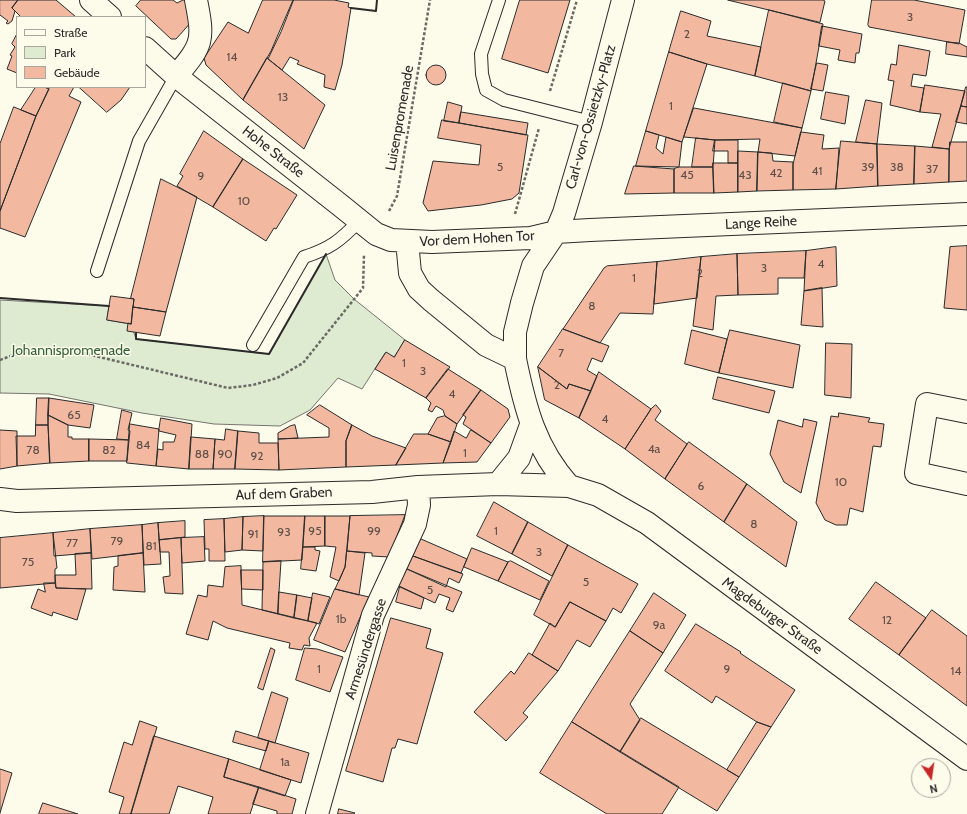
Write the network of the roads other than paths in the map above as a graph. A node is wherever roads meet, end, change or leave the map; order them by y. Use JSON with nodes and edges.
{"nodes":[{"id":1,"x":91,"y":0,"type":"edge"},
{"id":2,"x":196,"y":0,"type":"edge"},
{"id":3,"x":499,"y":0,"type":"edge"},
{"id":4,"x":623,"y":0,"type":"edge"},
{"id":5,"x":109,"y":16,"type":"edge"},
{"id":6,"x":146,"y":49,"type":"edge"},
{"id":7,"x":176,"y":76,"type":"junction"},
{"id":8,"x":591,"y":122,"type":"junction"},
{"id":9,"x":967,"y":214,"type":"edge"},
{"id":10,"x":358,"y":221,"type":"junction"},
{"id":11,"x":556,"y":232,"type":"junction"},
{"id":12,"x":407,"y":241,"type":"junction"},
{"id":13,"x":97,"y":271,"type":"dead end"},
{"id":14,"x":253,"y":345,"type":"dead end"},
{"id":15,"x":514,"y":359,"type":"junction"},
{"id":16,"x":967,"y":412,"type":"edge"},
{"id":17,"x":532,"y":425,"type":"junction"},
{"id":18,"x":498,"y":484,"type":"junction"},
{"id":19,"x":967,"y":484,"type":"edge"},
{"id":20,"x":569,"y":486,"type":"junction"},
{"id":21,"x":418,"y":487,"type":"junction"},
{"id":22,"x":0,"y":499,"type":"edge"},
{"id":23,"x":967,"y":759,"type":"edge"},
{"id":24,"x":317,"y":814,"type":"edge"}],
"edges":[{"from":1,"to":5,"type":"street"},
{"from":2,"to":7,"type":"street"},
{"from":3,"to":8,"type":"lane"},
{"from":4,"to":8,"type":"street","name":"Carl-von-Ossietzky-Platz"},
{"from":6,"to":7,"type":"street","name":"Hohe Straße"},
{"from":7,"to":10,"type":"street","name":"Hohe Straße"},
{"from":7,"to":13,"type":"lane"},
{"from":8,"to":11,"type":"street","name":"Carl-von-Ossietzky-Platz"},
{"from":9,"to":11,"type":"street","name":"Lange Reihe"},
{"from":10,"to":12,"type":"street","name":"Hohe Straße"},
{"from":10,"to":14,"type":"lane"},
{"from":11,"to":12,"type":"street","name":"Vor dem Hohen Tor"},
{"from":11,"to":15,"type":"street","name":"Vor dem Hohen Tor"},
{"from":12,"to":15,"type":"street","name":"Vor dem Hohen Tor"},
{"from":15,"to":17,"type":"street","name":"Vor dem Hohen Tor"},
{"from":16,"to":19,"type":"street"},
{"from":17,"to":18,"type":"street"},
{"from":17,"to":20,"type":"street","name":"Vor dem Hohen Tor"},
{"from":18,"to":20,"type":"street","name":"Auf dem Graben"},
{"from":18,"to":21,"type":"street","name":"Auf dem Graben"},
{"from":20,"to":23,"type":"street","name":"Magdeburger Straße"},
{"from":21,"to":22,"type":"street","name":"Auf dem Graben"},
{"from":21,"to":24,"type":"street","name":"Armesündergasse"}]}
